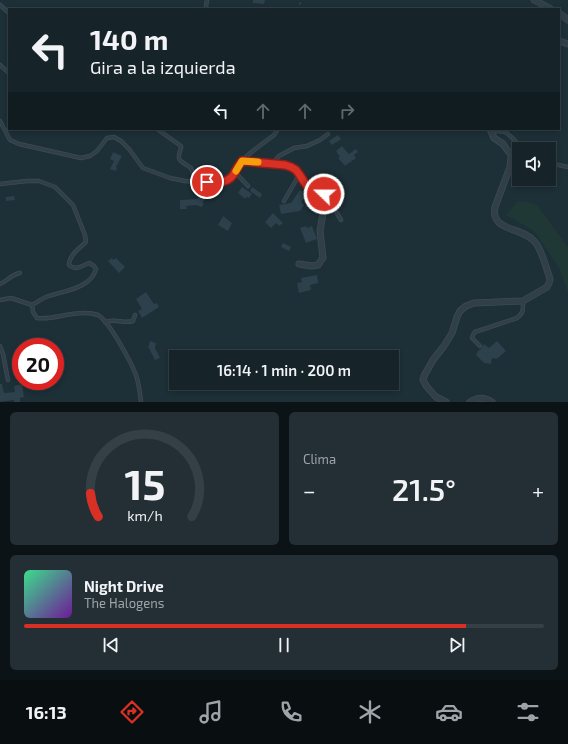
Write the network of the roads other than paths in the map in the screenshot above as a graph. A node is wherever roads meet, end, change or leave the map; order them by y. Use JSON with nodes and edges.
{"nodes":[{"id":1,"x":534,"y":0,"type":"edge"},
{"id":2,"x":0,"y":4,"type":"edge"},
{"id":3,"x":549,"y":8,"type":"edge"},
{"id":4,"x":8,"y":12,"type":"edge"},
{"id":5,"x":560,"y":14,"type":"edge"},
{"id":6,"x":568,"y":20,"type":"edge"},
{"id":7,"x":0,"y":65,"type":"edge"},
{"id":8,"x":8,"y":72,"type":"edge"},
{"id":9,"x":0,"y":121,"type":"edge"},
{"id":10,"x":158,"y":130,"type":"edge"},
{"id":11,"x":277,"y":130,"type":"edge"},
{"id":12,"x":491,"y":130,"type":"edge"},
{"id":13,"x":328,"y":134,"type":"dead end"},
{"id":14,"x":516,"y":142,"type":"edge"},
{"id":15,"x":242,"y":161,"type":"junction"},
{"id":16,"x":272,"y":164,"type":"junction"},
{"id":17,"x":556,"y":164,"type":"edge"},
{"id":18,"x":568,"y":167,"type":"edge"},
{"id":19,"x":235,"y":172,"type":"junction"},
{"id":20,"x":299,"y":174,"type":"junction"},
{"id":21,"x":196,"y":182,"type":"junction"},
{"id":22,"x":0,"y":184,"type":"edge"},
{"id":23,"x":248,"y":186,"type":"dead end"},
{"id":24,"x":313,"y":195,"type":"junction"},
{"id":25,"x":284,"y":201,"type":"dead end"},
{"id":26,"x":341,"y":220,"type":"dead end"},
{"id":27,"x":299,"y":264,"type":"dead end"},
{"id":28,"x":20,"y":273,"type":"dead end"},
{"id":29,"x":0,"y":284,"type":"edge"},
{"id":30,"x":0,"y":298,"type":"edge"},
{"id":31,"x":523,"y":300,"type":"junction"},
{"id":32,"x":32,"y":305,"type":"junction"},
{"id":33,"x":135,"y":315,"type":"dead end"},
{"id":34,"x":105,"y":322,"type":"junction"},
{"id":35,"x":0,"y":346,"type":"edge"},
{"id":36,"x":480,"y":346,"type":"dead end"},
{"id":37,"x":8,"y":380,"type":"dead end"},
{"id":38,"x":141,"y":402,"type":"edge"},
{"id":39,"x":446,"y":402,"type":"edge"},
{"id":40,"x":470,"y":402,"type":"edge"},
{"id":41,"x":492,"y":402,"type":"edge"}],
"edges":[{"from":1,"to":3,"type":"street"},
{"from":2,"to":4,"type":"lane"},
{"from":5,"to":6,"type":"street"},
{"from":7,"to":8,"type":"lane"},
{"from":9,"to":21,"type":"lane"},
{"from":10,"to":21,"type":"lane"},
{"from":11,"to":15,"type":"lane"},
{"from":12,"to":14,"type":"lane"},
{"from":12,"to":31,"type":"street"},
{"from":13,"to":16,"type":"lane"},
{"from":15,"to":16,"type":"street"},
{"from":15,"to":19,"type":"lane"},
{"from":16,"to":20,"type":"street"},
{"from":17,"to":18,"type":"lane"},
{"from":19,"to":21,"type":"lane"},
{"from":19,"to":23,"type":"lane"},
{"from":20,"to":24,"type":"street"},
{"from":20,"to":25,"type":"lane"},
{"from":22,"to":32,"type":"lane"},
{"from":24,"to":26,"type":"lane"},
{"from":24,"to":27,"type":"street"},
{"from":28,"to":29,"type":"lane"},
{"from":30,"to":32,"type":"lane"},
{"from":31,"to":36,"type":"lane"},
{"from":31,"to":39,"type":"street"},
{"from":32,"to":34,"type":"lane"},
{"from":33,"to":34,"type":"lane"},
{"from":34,"to":38,"type":"lane"},
{"from":35,"to":37,"type":"lane"},
{"from":40,"to":41,"type":"street"}]}
